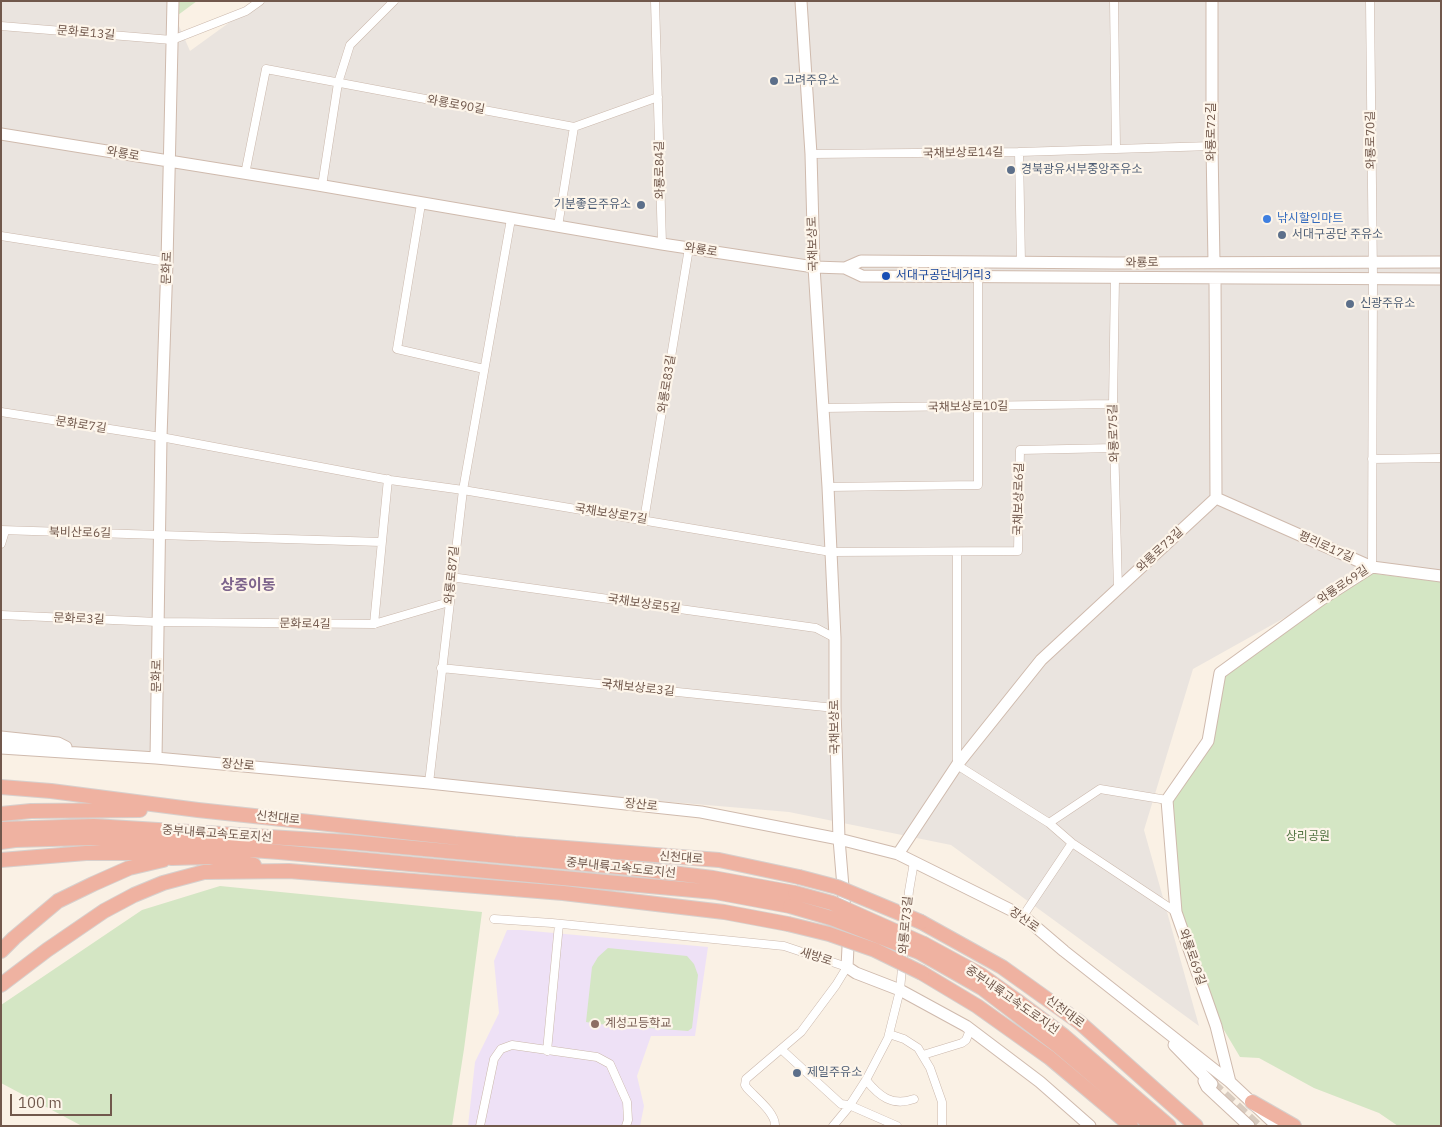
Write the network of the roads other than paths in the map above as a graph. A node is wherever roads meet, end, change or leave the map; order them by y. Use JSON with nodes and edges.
{"nodes":[{"id":1,"x":172,"y":1,"type":"edge"},
{"id":2,"x":260,"y":1,"type":"edge"},
{"id":3,"x":394,"y":1,"type":"edge"},
{"id":4,"x":655,"y":1,"type":"edge"},
{"id":5,"x":801,"y":1,"type":"edge"},
{"id":6,"x":1114,"y":1,"type":"edge"},
{"id":7,"x":1212,"y":1,"type":"edge"},
{"id":8,"x":1370,"y":1,"type":"edge"},
{"id":9,"x":1,"y":26,"type":"edge"},
{"id":10,"x":172,"y":40,"type":"junction"},
{"id":11,"x":338,"y":83,"type":"junction"},
{"id":12,"x":658,"y":97,"type":"junction"},
{"id":13,"x":574,"y":127,"type":"junction"},
{"id":14,"x":1,"y":134,"type":"edge"},
{"id":15,"x":1212,"y":146,"type":"junction"},
{"id":16,"x":1116,"y":149,"type":"junction"},
{"id":17,"x":1018,"y":152,"type":"junction"},
{"id":18,"x":811,"y":154,"type":"junction"},
{"id":19,"x":170,"y":162,"type":"junction"},
{"id":20,"x":245,"y":174,"type":"junction"},
{"id":21,"x":322,"y":186,"type":"junction"},
{"id":22,"x":421,"y":204,"type":"junction"},
{"id":23,"x":511,"y":219,"type":"junction"},
{"id":24,"x":558,"y":226,"type":"junction"},
{"id":25,"x":1,"y":236,"type":"edge"},
{"id":26,"x":662,"y":244,"type":"junction"},
{"id":27,"x":689,"y":248,"type":"junction"},
{"id":28,"x":167,"y":262,"type":"junction"},
{"id":29,"x":1214,"y":262,"type":"junction"},
{"id":30,"x":1441,"y":262,"type":"edge"},
{"id":31,"x":1021,"y":263,"type":"junction"},
{"id":32,"x":1373,"y":263,"type":"junction"},
{"id":33,"x":814,"y":266,"type":"junction"},
{"id":34,"x":845,"y":268,"type":"junction"},
{"id":35,"x":978,"y":278,"type":"junction"},
{"id":36,"x":1115,"y":278,"type":"junction"},
{"id":37,"x":1215,"y":278,"type":"junction"},
{"id":38,"x":1373,"y":279,"type":"junction"},
{"id":39,"x":1441,"y":279,"type":"edge"},
{"id":40,"x":484,"y":369,"type":"junction"},
{"id":41,"x":1113,"y":404,"type":"junction"},
{"id":42,"x":978,"y":407,"type":"junction"},
{"id":43,"x":823,"y":408,"type":"junction"},
{"id":44,"x":1,"y":412,"type":"edge"},
{"id":45,"x":161,"y":438,"type":"junction"},
{"id":46,"x":1115,"y":448,"type":"junction"},
{"id":47,"x":1372,"y":458,"type":"junction"},
{"id":48,"x":1441,"y":458,"type":"edge"},
{"id":49,"x":390,"y":480,"type":"junction"},
{"id":50,"x":828,"y":487,"type":"junction"},
{"id":51,"x":463,"y":490,"type":"junction"},
{"id":52,"x":1216,"y":498,"type":"junction"},
{"id":53,"x":644,"y":520,"type":"junction"},
{"id":54,"x":3,"y":530,"type":"edge"},
{"id":55,"x":159,"y":535,"type":"junction"},
{"id":56,"x":381,"y":542,"type":"junction"},
{"id":57,"x":1,"y":544,"type":"edge"},
{"id":58,"x":831,"y":552,"type":"junction"},
{"id":59,"x":957,"y":552,"type":"junction"},
{"id":60,"x":1372,"y":567,"type":"junction"},
{"id":61,"x":1441,"y":576,"type":"edge"},
{"id":62,"x":451,"y":577,"type":"junction"},
{"id":63,"x":1118,"y":589,"type":"junction"},
{"id":64,"x":449,"y":602,"type":"junction"},
{"id":65,"x":1,"y":616,"type":"edge"},
{"id":66,"x":158,"y":622,"type":"junction"},
{"id":67,"x":374,"y":624,"type":"junction"},
{"id":68,"x":835,"y":638,"type":"junction"},
{"id":69,"x":441,"y":668,"type":"junction"},
{"id":70,"x":834,"y":708,"type":"junction"},
{"id":71,"x":1,"y":737,"type":"edge"},
{"id":72,"x":1,"y":748,"type":"edge"},
{"id":73,"x":77,"y":752,"type":"junction"},
{"id":74,"x":156,"y":758,"type":"junction"},
{"id":75,"x":957,"y":765,"type":"junction"},
{"id":76,"x":1,"y":781,"type":"edge"},
{"id":77,"x":429,"y":782,"type":"junction"},
{"id":78,"x":1,"y":787,"type":"edge"},
{"id":79,"x":51,"y":791,"type":"junction"},
{"id":80,"x":1167,"y":800,"type":"junction"},
{"id":81,"x":198,"y":810,"type":"junction"},
{"id":82,"x":1,"y":814,"type":"edge"},
{"id":83,"x":1049,"y":823,"type":"junction"},
{"id":84,"x":1,"y":829,"type":"edge"},
{"id":85,"x":838,"y":839,"type":"junction"},
{"id":86,"x":1,"y":842,"type":"edge"},
{"id":87,"x":1072,"y":843,"type":"junction"},
{"id":88,"x":898,"y":854,"type":"junction"},
{"id":89,"x":172,"y":858,"type":"junction"},
{"id":90,"x":1,"y":860,"type":"edge"},
{"id":91,"x":914,"y":862,"type":"junction"},
{"id":92,"x":289,"y":871,"type":"junction"},
{"id":93,"x":793,"y":900,"type":"junction"},
{"id":94,"x":1176,"y":912,"type":"junction"},
{"id":95,"x":1023,"y":916,"type":"junction"},
{"id":96,"x":494,"y":919,"type":"dead end"},
{"id":97,"x":559,"y":924,"type":"junction"},
{"id":98,"x":921,"y":948,"type":"junction"},
{"id":99,"x":1,"y":951,"type":"edge"},
{"id":100,"x":846,"y":967,"type":"junction"},
{"id":101,"x":1,"y":985,"type":"edge"},
{"id":102,"x":900,"y":990,"type":"junction"},
{"id":103,"x":1151,"y":1020,"type":"junction"},
{"id":104,"x":970,"y":1030,"type":"junction"},
{"id":105,"x":889,"y":1034,"type":"junction"},
{"id":106,"x":781,"y":1049,"type":"junction"},
{"id":107,"x":547,"y":1051,"type":"junction"},
{"id":108,"x":923,"y":1055,"type":"junction"},
{"id":109,"x":1200,"y":1072,"type":"junction"},
{"id":110,"x":866,"y":1080,"type":"junction"},
{"id":111,"x":1230,"y":1082,"type":"junction"},
{"id":112,"x":1212,"y":1084,"type":"tunnel mouth"},
{"id":113,"x":914,"y":1098,"type":"dead end"},
{"id":114,"x":1252,"y":1102,"type":"junction"},
{"id":115,"x":849,"y":1105,"type":"junction"},
{"id":116,"x":480,"y":1126,"type":"edge"},
{"id":117,"x":626,"y":1126,"type":"edge"},
{"id":118,"x":775,"y":1126,"type":"edge"},
{"id":119,"x":833,"y":1126,"type":"edge"},
{"id":120,"x":897,"y":1126,"type":"edge"},
{"id":121,"x":942,"y":1126,"type":"edge"},
{"id":122,"x":1090,"y":1126,"type":"edge"},
{"id":123,"x":1131,"y":1126,"type":"edge"},
{"id":124,"x":1152,"y":1126,"type":"edge"},
{"id":125,"x":1168,"y":1126,"type":"edge"},
{"id":126,"x":1196,"y":1126,"type":"edge"},
{"id":127,"x":1249,"y":1126,"type":"edge"},
{"id":128,"x":1277,"y":1126,"type":"edge"},
{"id":129,"x":1294,"y":1126,"type":"edge"}],
"edges":[{"from":1,"to":10,"type":"main road","name":"문화로"},
{"from":2,"to":10,"type":"street"},
{"from":3,"to":11,"type":"street"},
{"from":4,"to":12,"type":"street","name":"와룡로84길"},
{"from":5,"to":18,"type":"main road","name":"국채보상로"},
{"from":6,"to":16,"type":"street"},
{"from":7,"to":15,"type":"main road","name":"와룡로72길"},
{"from":8,"to":32,"type":"street","name":"와룡로70길"},
{"from":9,"to":10,"type":"street","name":"문화로13길"},
{"from":10,"to":19,"type":"main road","name":"문화로"},
{"from":11,"to":13,"type":"street","name":"와룡로90길"},
{"from":11,"to":20,"type":"street","name":"와룡로90길"},
{"from":11,"to":21,"type":"street"},
{"from":12,"to":13,"type":"street"},
{"from":12,"to":26,"type":"street","name":"와룡로84길"},
{"from":13,"to":24,"type":"street"},
{"from":14,"to":19,"type":"main road","name":"와룡로"},
{"from":15,"to":16,"type":"street","name":"국채보상로14길"},
{"from":15,"to":29,"type":"main road","name":"와룡로72길"},
{"from":16,"to":17,"type":"street","name":"국채보상로14길"},
{"from":17,"to":18,"type":"street","name":"국채보상로14길"},
{"from":17,"to":31,"type":"street"},
{"from":18,"to":33,"type":"main road","name":"국채보상로"},
{"from":19,"to":20,"type":"main road","name":"와룡로"},
{"from":19,"to":28,"type":"main road","name":"문화로"},
{"from":20,"to":21,"type":"main road","name":"와룡로"},
{"from":21,"to":22,"type":"main road","name":"와룡로"},
{"from":22,"to":23,"type":"main road","name":"와룡로"},
{"from":22,"to":40,"type":"street"},
{"from":23,"to":24,"type":"main road","name":"와룡로"},
{"from":23,"to":40,"type":"street","name":"와룡로87길"},
{"from":24,"to":26,"type":"main road","name":"와룡로"},
{"from":25,"to":28,"type":"street"},
{"from":26,"to":27,"type":"main road","name":"와룡로"},
{"from":27,"to":33,"type":"main road","name":"와룡로"},
{"from":27,"to":53,"type":"street","name":"와룡로83길"},
{"from":28,"to":45,"type":"main road","name":"문화로"},
{"from":29,"to":31,"type":"main road","name":"와룡로"},
{"from":29,"to":32,"type":"main road","name":"와룡로"},
{"from":30,"to":32,"type":"main road","name":"와룡로"},
{"from":31,"to":34,"type":"main road","name":"와룡로"},
{"from":32,"to":38,"type":"street","name":"와룡로70길"},
{"from":33,"to":34,"type":"main road","name":"와룡로"},
{"from":33,"to":43,"type":"main road","name":"국채보상로"},
{"from":34,"to":35,"type":"main road","name":"와룡로"},
{"from":35,"to":36,"type":"main road","name":"와룡로"},
{"from":35,"to":42,"type":"street"},
{"from":36,"to":37,"type":"main road","name":"와룡로"},
{"from":36,"to":41,"type":"street","name":"와룡로75길"},
{"from":37,"to":38,"type":"main road","name":"와룡로"},
{"from":37,"to":52,"type":"main road"},
{"from":38,"to":39,"type":"main road","name":"와룡로"},
{"from":38,"to":47,"type":"street","name":"와룡로69길"},
{"from":40,"to":51,"type":"street","name":"와룡로87길"},
{"from":41,"to":42,"type":"street","name":"국채보상로10길"},
{"from":41,"to":46,"type":"street","name":"와룡로75길"},
{"from":42,"to":43,"type":"street","name":"국채보상로10길"},
{"from":42,"to":50,"type":"street"},
{"from":43,"to":50,"type":"main road","name":"국채보상로"},
{"from":44,"to":45,"type":"street","name":"문화로7길"},
{"from":45,"to":49,"type":"street","name":"국채보상로7길"},
{"from":45,"to":55,"type":"main road","name":"문화로"},
{"from":46,"to":59,"type":"street","name":"국채보상로6길"},
{"from":46,"to":63,"type":"street","name":"와룡로75길"},
{"from":47,"to":48,"type":"street"},
{"from":47,"to":60,"type":"street","name":"와룡로69길"},
{"from":49,"to":51,"type":"street","name":"국채보상로7길"},
{"from":49,"to":56,"type":"street"},
{"from":50,"to":58,"type":"main road","name":"국채보상로"},
{"from":51,"to":53,"type":"street","name":"국채보상로7길"},
{"from":51,"to":62,"type":"street","name":"와룡로87길"},
{"from":52,"to":60,"type":"main road","name":"평리로17길"},
{"from":52,"to":63,"type":"main road","name":"와룡로73길"},
{"from":53,"to":58,"type":"street","name":"국채보상로7길"},
{"from":54,"to":55,"type":"street","name":"북비산로6길"},
{"from":54,"to":57,"type":"street"},
{"from":55,"to":56,"type":"street"},
{"from":55,"to":66,"type":"main road","name":"문화로"},
{"from":56,"to":67,"type":"street"},
{"from":58,"to":59,"type":"street","name":"국채보상로6길"},
{"from":58,"to":68,"type":"main road","name":"국채보상로"},
{"from":59,"to":75,"type":"street"},
{"from":60,"to":61,"type":"main road","name":"평리로17길"},
{"from":60,"to":80,"type":"main road","name":"와룡로69길"},
{"from":62,"to":64,"type":"street","name":"와룡로87길"},
{"from":62,"to":68,"type":"street","name":"국채보상로5길"},
{"from":63,"to":75,"type":"main road","name":"와룡로73길"},
{"from":64,"to":67,"type":"street","name":"문화로4길"},
{"from":64,"to":69,"type":"street","name":"와룡로87길"},
{"from":65,"to":66,"type":"street","name":"문화로3길"},
{"from":66,"to":67,"type":"street","name":"문화로4길"},
{"from":66,"to":74,"type":"main road","name":"문화로"},
{"from":68,"to":70,"type":"main road","name":"국채보상로"},
{"from":69,"to":70,"type":"street","name":"국채보상로3길"},
{"from":69,"to":77,"type":"street","name":"와룡로87길"},
{"from":70,"to":85,"type":"main road","name":"국채보상로"},
{"from":71,"to":73,"type":"main road","name":"장산로"},
{"from":72,"to":73,"type":"main road","name":"장산로"},
{"from":73,"to":74,"type":"main road","name":"장산로"},
{"from":74,"to":77,"type":"main road","name":"장산로"},
{"from":75,"to":83,"type":"street"},
{"from":75,"to":88,"type":"main road","name":"와룡로73길"},
{"from":76,"to":79,"type":"highway"},
{"from":77,"to":85,"type":"main road","name":"장산로"},
{"from":78,"to":79,"type":"highway","name":"신천대로"},
{"from":79,"to":81,"type":"highway","name":"신천대로"},
{"from":80,"to":83,"type":"street"},
{"from":80,"to":94,"type":"main road","name":"와룡로69길"},
{"from":81,"to":82,"type":"highway"},
{"from":81,"to":126,"type":"highway","name":"신천대로","bridge":true},
{"from":83,"to":87,"type":"street"},
{"from":84,"to":93,"type":"highway","name":"중부내륙고속도로지선"},
{"from":85,"to":88,"type":"main road","name":"장산로"},
{"from":85,"to":100,"type":"main road","name":"국채보상로"},
{"from":86,"to":93,"type":"highway","name":"중부내륙고속도로지선"},
{"from":87,"to":94,"type":"street"},
{"from":87,"to":95,"type":"street"},
{"from":88,"to":91,"type":"main road","name":"장산로"},
{"from":89,"to":90,"type":"highway"},
{"from":89,"to":92,"type":"highway"},
{"from":89,"to":99,"type":"highway"},
{"from":91,"to":95,"type":"main road","name":"장산로"},
{"from":91,"to":102,"type":"street","name":"와룡로73길"},
{"from":92,"to":101,"type":"highway"},
{"from":92,"to":123,"type":"highway","bridge":true},
{"from":93,"to":98,"type":"highway","name":"중부내륙고속도로지선","bridge":true},
{"from":94,"to":111,"type":"main road","name":"와룡로69길"},
{"from":95,"to":103,"type":"main road","name":"장산로"},
{"from":96,"to":97,"type":"street","name":"새방로"},
{"from":97,"to":100,"type":"street","name":"새방로"},
{"from":97,"to":107,"type":"street"},
{"from":98,"to":124,"type":"highway","name":"중부내륙고속도로지선"},
{"from":98,"to":125,"type":"highway","name":"중부내륙고속도로지선"},
{"from":100,"to":102,"type":"main road","name":"새방로"},
{"from":100,"to":106,"type":"street"},
{"from":102,"to":104,"type":"main road","name":"새방로"},
{"from":102,"to":105,"type":"street","name":"와룡로73길"},
{"from":103,"to":109,"type":"main road","name":"장산로"},
{"from":103,"to":111,"type":"main road","name":"장산로"},
{"from":104,"to":108,"type":"street"},
{"from":104,"to":122,"type":"main road","name":"새방로"},
{"from":105,"to":108,"type":"street"},
{"from":105,"to":110,"type":"street","name":"와룡로73길"},
{"from":106,"to":115,"type":"street"},
{"from":106,"to":118,"type":"street"},
{"from":107,"to":116,"type":"street"},
{"from":107,"to":117,"type":"street"},
{"from":108,"to":121,"type":"street"},
{"from":109,"to":112,"type":"main road","name":"장산로"},
{"from":109,"to":127,"type":"main road"},
{"from":110,"to":113,"type":"street"},
{"from":110,"to":115,"type":"street","name":"와룡로73길"},
{"from":111,"to":114,"type":"main road","name":"장산로"},
{"from":114,"to":128,"type":"main road","name":"장산로"},
{"from":114,"to":129,"type":"highway"},
{"from":115,"to":119,"type":"street","name":"와룡로73길"},
{"from":115,"to":120,"type":"street"}]}
